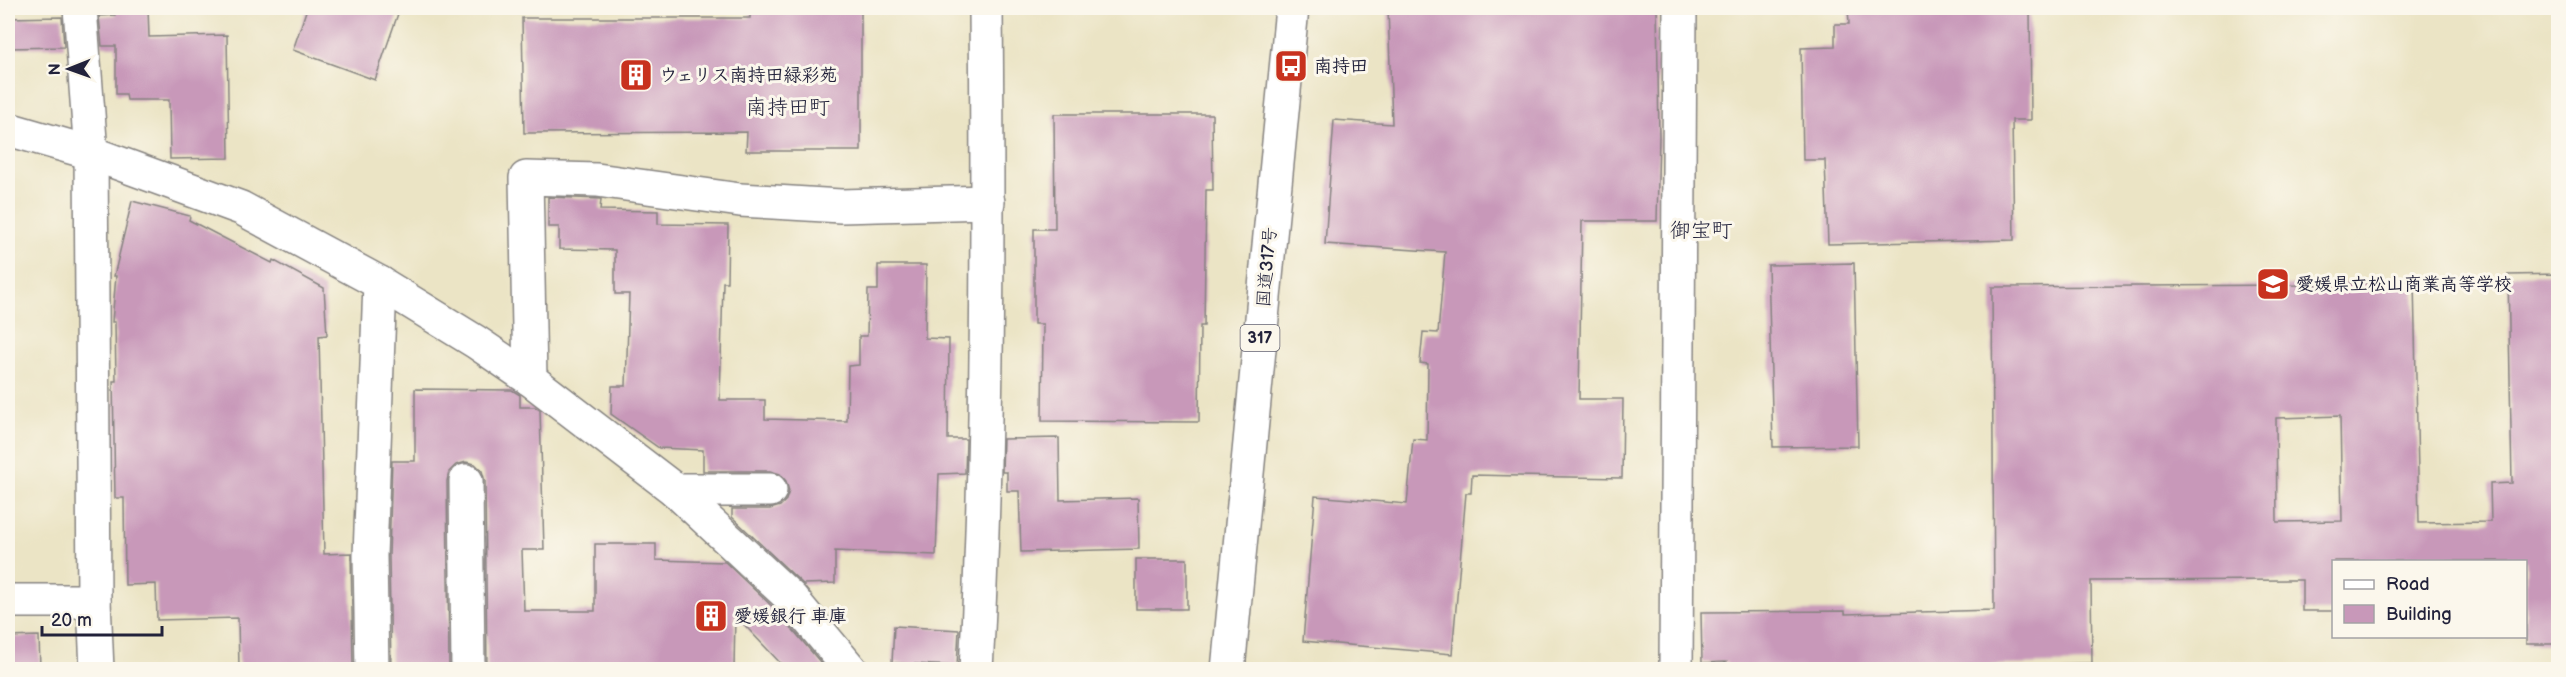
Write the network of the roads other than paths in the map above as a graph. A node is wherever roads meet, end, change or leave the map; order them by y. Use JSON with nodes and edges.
{"nodes":[{"id":1,"x":80,"y":8,"type":"edge"},
{"id":2,"x":986,"y":8,"type":"edge"},
{"id":3,"x":1292,"y":8,"type":"edge"},
{"id":4,"x":1680,"y":8,"type":"edge"},
{"id":5,"x":8,"y":129,"type":"edge"},
{"id":6,"x":92,"y":153,"type":"junction"},
{"id":7,"x":988,"y":202,"type":"junction"},
{"id":8,"x":380,"y":283,"type":"junction"},
{"id":9,"x":530,"y":379,"type":"junction"},
{"id":10,"x":466,"y":481,"type":"dead end"},
{"id":11,"x":675,"y":490,"type":"junction"},
{"id":12,"x":770,"y":490,"type":"dead end"},
{"id":13,"x":8,"y":601,"type":"edge"},
{"id":14,"x":94,"y":601,"type":"junction"},
{"id":15,"x":97,"y":669,"type":"edge"},
{"id":16,"x":372,"y":669,"type":"edge"},
{"id":17,"x":468,"y":669,"type":"edge"},
{"id":18,"x":851,"y":669,"type":"edge"},
{"id":19,"x":976,"y":669,"type":"edge"},
{"id":20,"x":1228,"y":669,"type":"edge"},
{"id":21,"x":1676,"y":669,"type":"edge"}],
"edges":[{"from":1,"to":6,"type":"main road"},
{"from":2,"to":7,"type":"main road"},
{"from":3,"to":20,"type":"main road","name":"国道317号","number":"317"},
{"from":4,"to":21,"type":"main road"},
{"from":5,"to":6,"type":"main road"},
{"from":6,"to":8,"type":"main road"},
{"from":6,"to":14,"type":"main road"},
{"from":7,"to":9,"type":"main road"},
{"from":7,"to":19,"type":"main road"},
{"from":8,"to":9,"type":"main road"},
{"from":8,"to":16,"type":"main road"},
{"from":9,"to":11,"type":"main road"},
{"from":10,"to":17,"type":"main road"},
{"from":11,"to":12,"type":"main road"},
{"from":11,"to":18,"type":"main road"},
{"from":13,"to":14,"type":"main road"},
{"from":14,"to":15,"type":"main road"}]}
